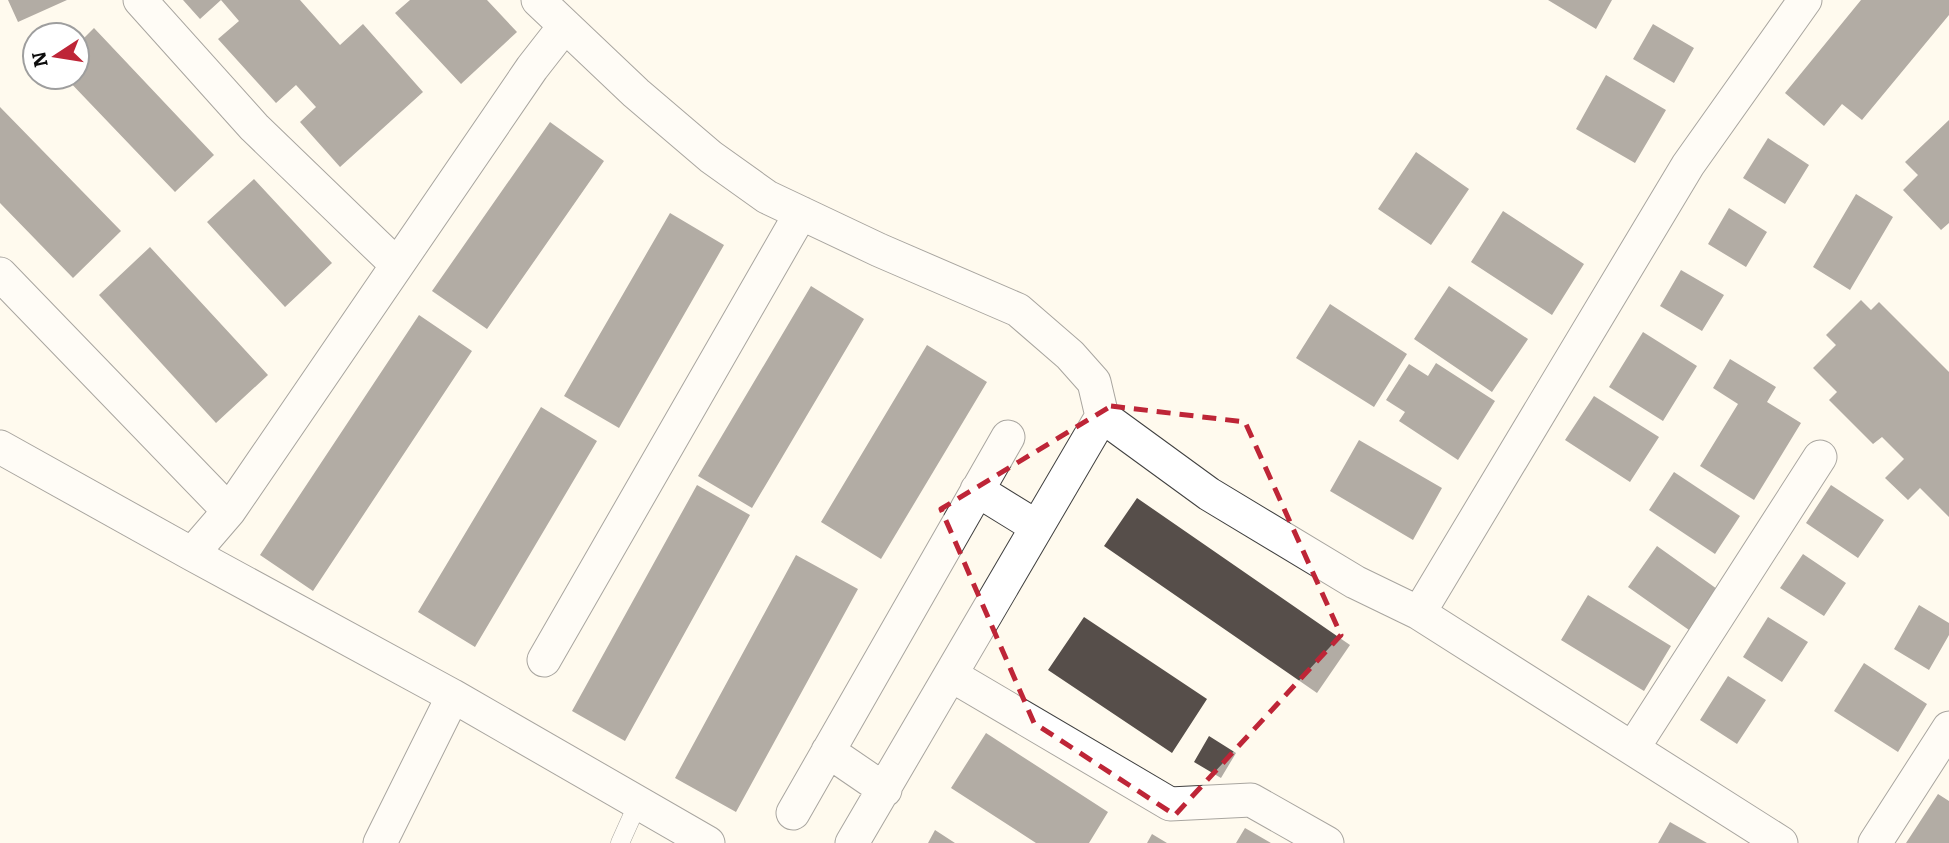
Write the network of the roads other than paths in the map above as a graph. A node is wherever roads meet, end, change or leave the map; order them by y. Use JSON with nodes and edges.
{"nodes":[{"id":1,"x":140,"y":0,"type":"edge"},
{"id":2,"x":538,"y":0,"type":"edge"},
{"id":3,"x":1805,"y":0,"type":"edge"},
{"id":4,"x":564,"y":27,"type":"junction"},
{"id":5,"x":801,"y":213,"type":"junction"},
{"id":6,"x":397,"y":265,"type":"junction"},
{"id":7,"x":0,"y":274,"type":"edge"},
{"id":8,"x":1102,"y":416,"type":"junction"},
{"id":9,"x":1007,"y":437,"type":"dead end"},
{"id":10,"x":0,"y":447,"type":"edge"},
{"id":11,"x":1820,"y":457,"type":"dead end"},
{"id":12,"x":977,"y":490,"type":"junction"},
{"id":13,"x":229,"y":511,"type":"junction"},
{"id":14,"x":1037,"y":527,"type":"junction"},
{"id":15,"x":192,"y":554,"type":"junction"},
{"id":16,"x":1419,"y":613,"type":"junction"},
{"id":17,"x":544,"y":660,"type":"dead end"},
{"id":18,"x":951,"y":675,"type":"junction"},
{"id":19,"x":453,"y":696,"type":"junction"},
{"id":20,"x":1949,"y":728,"type":"edge"},
{"id":21,"x":1633,"y":748,"type":"junction"},
{"id":22,"x":828,"y":751,"type":"junction"},
{"id":23,"x":885,"y":790,"type":"junction"},
{"id":24,"x":638,"y":803,"type":"junction"},
{"id":25,"x":793,"y":813,"type":"dead end"},
{"id":26,"x":380,"y":843,"type":"edge"},
{"id":27,"x":620,"y":843,"type":"edge"},
{"id":28,"x":708,"y":843,"type":"edge"},
{"id":29,"x":852,"y":843,"type":"edge"},
{"id":30,"x":1327,"y":843,"type":"edge"},
{"id":31,"x":1781,"y":843,"type":"edge"},
{"id":32,"x":1875,"y":843,"type":"edge"}],
"edges":[{"from":1,"to":6,"type":"street"},
{"from":2,"to":4,"type":"street"},
{"from":3,"to":16,"type":"street"},
{"from":4,"to":5,"type":"street"},
{"from":4,"to":6,"type":"street"},
{"from":5,"to":8,"type":"street"},
{"from":5,"to":17,"type":"street"},
{"from":6,"to":13,"type":"street"},
{"from":7,"to":13,"type":"street"},
{"from":8,"to":14,"type":"street"},
{"from":8,"to":16,"type":"street"},
{"from":9,"to":12,"type":"street"},
{"from":10,"to":15,"type":"street"},
{"from":11,"to":21,"type":"street"},
{"from":12,"to":14,"type":"street"},
{"from":12,"to":22,"type":"street"},
{"from":13,"to":15,"type":"street"},
{"from":14,"to":18,"type":"street"},
{"from":15,"to":19,"type":"street"},
{"from":16,"to":21,"type":"street"},
{"from":18,"to":23,"type":"street"},
{"from":18,"to":30,"type":"street"},
{"from":19,"to":24,"type":"street"},
{"from":19,"to":26,"type":"street"},
{"from":20,"to":32,"type":"street"},
{"from":21,"to":31,"type":"street"},
{"from":22,"to":23,"type":"street"},
{"from":22,"to":25,"type":"street"},
{"from":23,"to":29,"type":"street"},
{"from":24,"to":27,"type":"lane"},
{"from":24,"to":28,"type":"street"}]}
